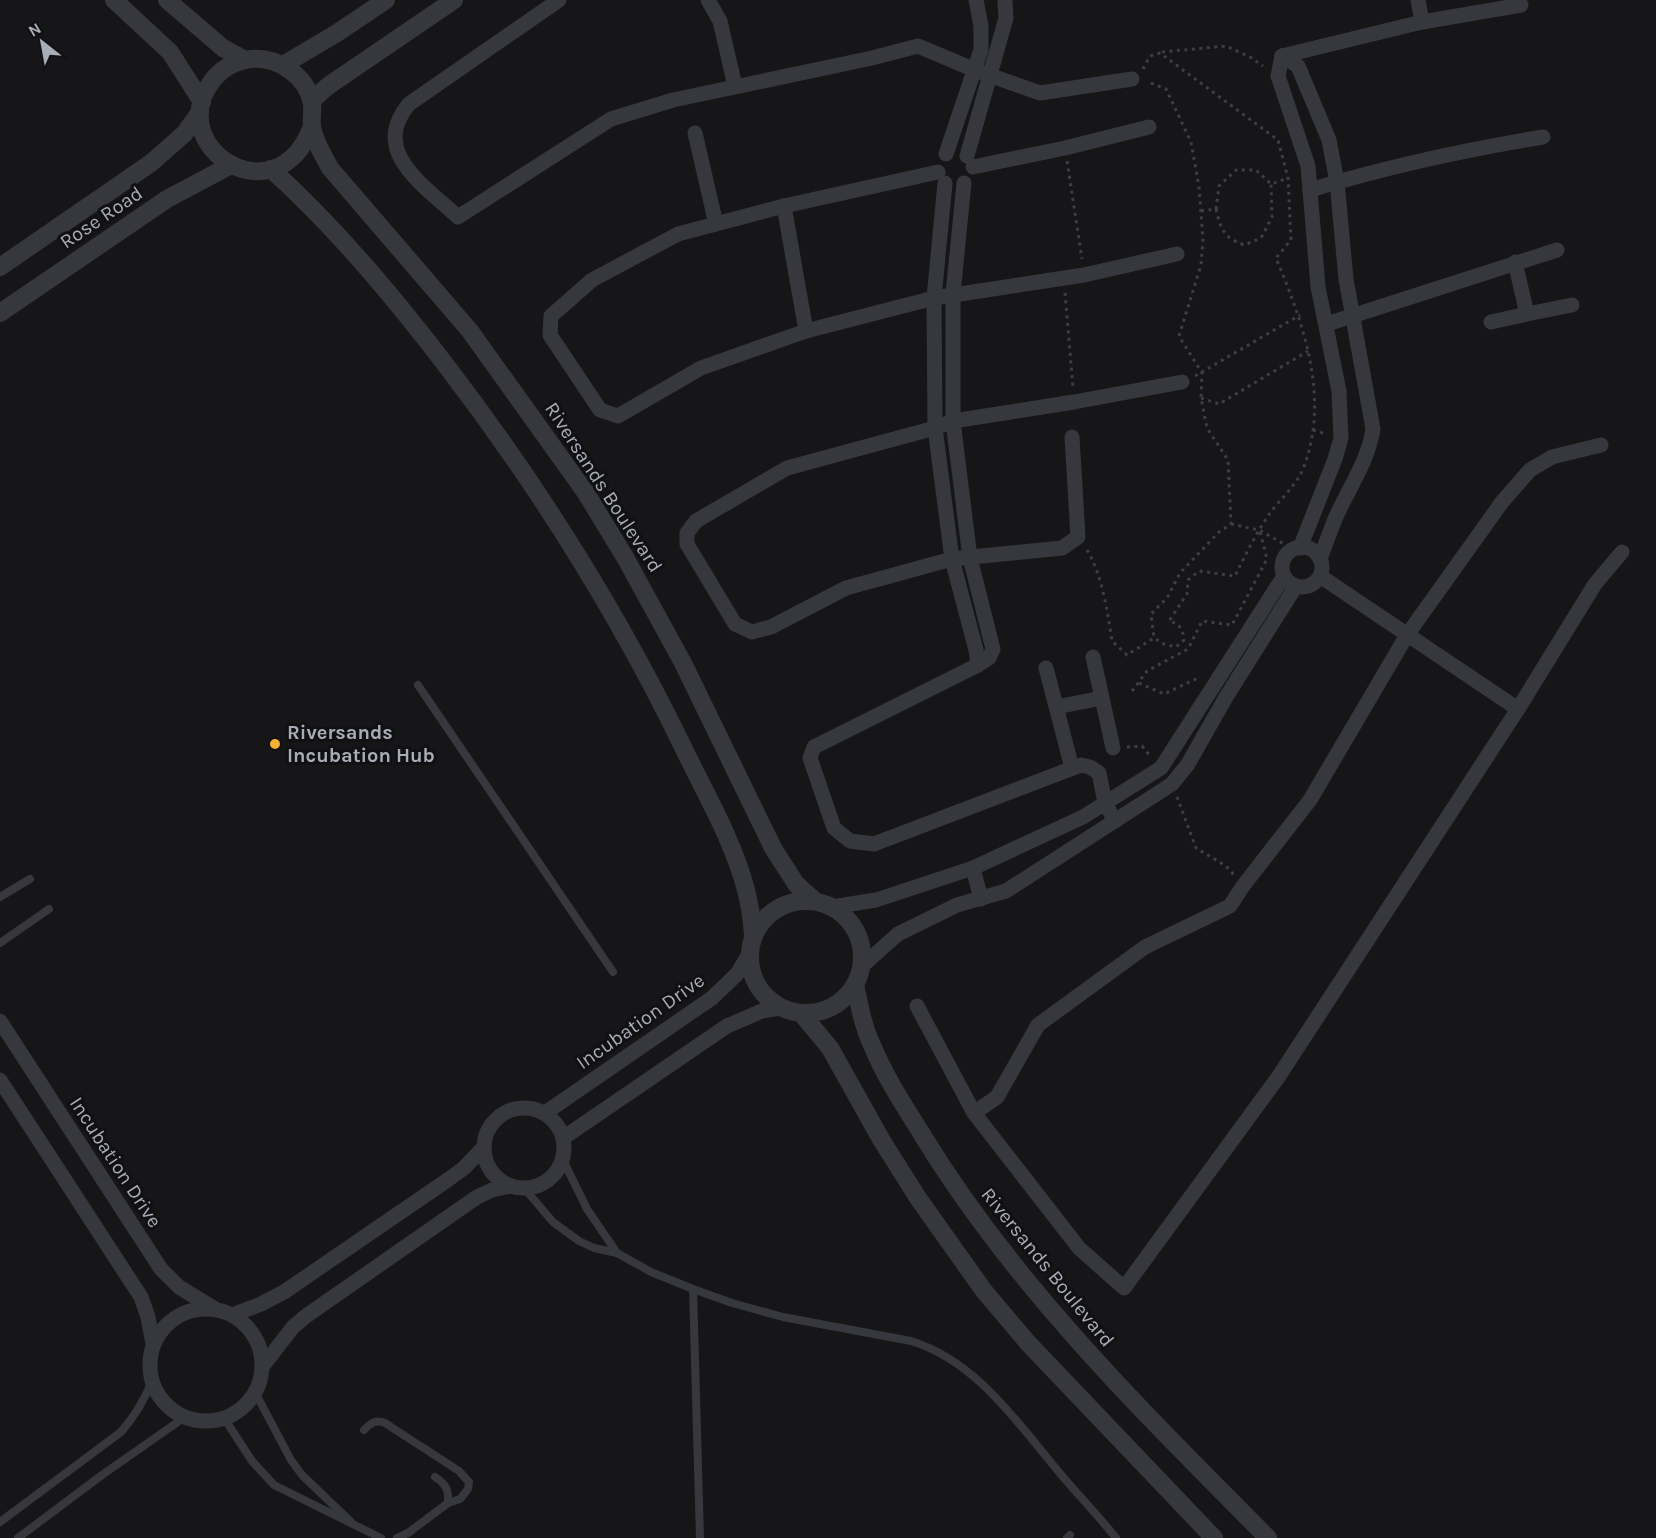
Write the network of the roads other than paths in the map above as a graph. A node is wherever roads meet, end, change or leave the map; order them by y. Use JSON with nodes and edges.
{"nodes":[{"id":1,"x":114,"y":0,"type":"edge"},
{"id":2,"x":386,"y":0,"type":"edge"},
{"id":3,"x":454,"y":0,"type":"edge"},
{"id":4,"x":559,"y":0,"type":"edge"},
{"id":5,"x":708,"y":0,"type":"edge"},
{"id":6,"x":976,"y":0,"type":"edge"},
{"id":7,"x":1005,"y":0,"type":"edge"},
{"id":8,"x":1418,"y":0,"type":"edge"},
{"id":9,"x":171,"y":3,"type":"edge"},
{"id":10,"x":1521,"y":5,"type":"dead end"},
{"id":11,"x":1422,"y":22,"type":"junction"},
{"id":12,"x":1282,"y":56,"type":"junction"},
{"id":13,"x":244,"y":60,"type":"junction"},
{"id":14,"x":283,"y":65,"type":"junction"},
{"id":15,"x":975,"y":70,"type":"junction"},
{"id":16,"x":991,"y":75,"type":"junction"},
{"id":17,"x":1135,"y":79,"type":"road end"},
{"id":18,"x":735,"y":86,"type":"junction"},
{"id":19,"x":311,"y":101,"type":"junction"},
{"id":20,"x":201,"y":107,"type":"junction"},
{"id":21,"x":312,"y":126,"type":"junction"},
{"id":22,"x":1149,"y":127,"type":"dead end"},
{"id":23,"x":696,"y":133,"type":"dead end"},
{"id":24,"x":1543,"y":137,"type":"dead end"},
{"id":25,"x":946,"y":154,"type":"junction"},
{"id":26,"x":970,"y":162,"type":"junction"},
{"id":27,"x":231,"y":165,"type":"junction"},
{"id":28,"x":271,"y":169,"type":"junction"},
{"id":29,"x":941,"y":177,"type":"junction"},
{"id":30,"x":1337,"y":182,"type":"junction"},
{"id":31,"x":964,"y":183,"type":"junction"},
{"id":32,"x":1310,"y":190,"type":"junction"},
{"id":33,"x":784,"y":206,"type":"junction"},
{"id":34,"x":716,"y":224,"type":"junction"},
{"id":35,"x":1557,"y":250,"type":"dead end"},
{"id":36,"x":1177,"y":254,"type":"dead end"},
{"id":37,"x":1515,"y":262,"type":"junction"},
{"id":38,"x":0,"y":267,"type":"edge"},
{"id":39,"x":953,"y":294,"type":"junction"},
{"id":40,"x":934,"y":298,"type":"junction"},
{"id":41,"x":1572,"y":305,"type":"dead end"},
{"id":42,"x":0,"y":313,"type":"edge"},
{"id":43,"x":1527,"y":314,"type":"junction"},
{"id":44,"x":1354,"y":315,"type":"junction"},
{"id":45,"x":1491,"y":322,"type":"dead end"},
{"id":46,"x":1327,"y":324,"type":"junction"},
{"id":47,"x":806,"y":331,"type":"junction"},
{"id":48,"x":1182,"y":382,"type":"road end"},
{"id":49,"x":953,"y":421,"type":"junction"},
{"id":50,"x":935,"y":428,"type":"junction"},
{"id":51,"x":1072,"y":437,"type":"dead end"},
{"id":52,"x":1601,"y":445,"type":"dead end"},
{"id":53,"x":1297,"y":549,"type":"junction"},
{"id":54,"x":1622,"y":552,"type":"dead end"},
{"id":55,"x":970,"y":558,"type":"junction"},
{"id":56,"x":1320,"y":558,"type":"junction"},
{"id":57,"x":952,"y":559,"type":"junction"},
{"id":58,"x":1320,"y":576,"type":"junction"},
{"id":59,"x":1290,"y":581,"type":"junction"},
{"id":60,"x":1407,"y":635,"type":"junction"},
{"id":61,"x":1093,"y":657,"type":"dead end"},
{"id":62,"x":978,"y":665,"type":"junction"},
{"id":63,"x":1046,"y":668,"type":"dead end"},
{"id":64,"x":418,"y":685,"type":"dead end"},
{"id":65,"x":1102,"y":698,"type":"junction"},
{"id":66,"x":1056,"y":707,"type":"junction"},
{"id":67,"x":1518,"y":709,"type":"junction"},
{"id":68,"x":1113,"y":748,"type":"road end"},
{"id":69,"x":1072,"y":768,"type":"junction"},
{"id":70,"x":1106,"y":803,"type":"junction"},
{"id":71,"x":1115,"y":821,"type":"junction"},
{"id":72,"x":973,"y":868,"type":"junction"},
{"id":73,"x":30,"y":879,"type":"dead end"},
{"id":74,"x":0,"y":897,"type":"edge"},
{"id":75,"x":981,"y":900,"type":"junction"},
{"id":76,"x":824,"y":904,"type":"junction"},
{"id":77,"x":50,"y":909,"type":"dead end"},
{"id":78,"x":753,"y":935,"type":"junction"},
{"id":79,"x":0,"y":943,"type":"edge"},
{"id":80,"x":749,"y":954,"type":"junction"},
{"id":81,"x":613,"y":972,"type":"dead end"},
{"id":82,"x":858,"y":976,"type":"junction"},
{"id":83,"x":917,"y":1006,"type":"dead end"},
{"id":84,"x":781,"y":1008,"type":"junction"},
{"id":85,"x":801,"y":1013,"type":"junction"},
{"id":86,"x":0,"y":1021,"type":"edge"},
{"id":87,"x":0,"y":1080,"type":"edge"},
{"id":88,"x":545,"y":1113,"type":"junction"},
{"id":89,"x":974,"y":1113,"type":"junction"},
{"id":90,"x":563,"y":1138,"type":"junction"},
{"id":91,"x":484,"y":1147,"type":"junction"},
{"id":92,"x":563,"y":1160,"type":"junction"},
{"id":93,"x":517,"y":1187,"type":"junction"},
{"id":94,"x":617,"y":1253,"type":"junction"},
{"id":95,"x":693,"y":1289,"type":"junction"},
{"id":96,"x":215,"y":1309,"type":"junction"},
{"id":97,"x":232,"y":1315,"type":"junction"},
{"id":98,"x":153,"y":1344,"type":"junction"},
{"id":99,"x":262,"y":1367,"type":"junction"},
{"id":100,"x":152,"y":1382,"type":"junction"},
{"id":101,"x":255,"y":1392,"type":"junction"},
{"id":102,"x":185,"y":1417,"type":"junction"},
{"id":103,"x":224,"y":1418,"type":"junction"},
{"id":104,"x":364,"y":1430,"type":"dead end"},
{"id":105,"x":435,"y":1477,"type":"dead end"},
{"id":106,"x":448,"y":1503,"type":"junction"},
{"id":107,"x":0,"y":1522,"type":"edge"},
{"id":108,"x":356,"y":1527,"type":"junction"},
{"id":109,"x":18,"y":1538,"type":"edge"},
{"id":110,"x":381,"y":1538,"type":"edge"},
{"id":111,"x":397,"y":1538,"type":"edge"},
{"id":112,"x":700,"y":1538,"type":"edge"},
{"id":113,"x":1116,"y":1538,"type":"edge"},
{"id":114,"x":1214,"y":1538,"type":"edge"},
{"id":115,"x":1268,"y":1538,"type":"edge"}],
"edges":[{"from":1,"to":20,"type":"street"},
{"from":2,"to":14,"type":"street"},
{"from":3,"to":19,"type":"street"},
{"from":4,"to":18,"type":"street"},
{"from":5,"to":18,"type":"street"},
{"from":6,"to":15,"type":"street"},
{"from":7,"to":16,"type":"street"},
{"from":8,"to":11,"type":"street"},
{"from":9,"to":13,"type":"street"},
{"from":10,"to":11,"type":"street"},
{"from":11,"to":12,"type":"street"},
{"from":12,"to":30,"type":"street"},
{"from":12,"to":32,"type":"street"},
{"from":13,"to":14,"type":"street"},
{"from":13,"to":20,"type":"street"},
{"from":14,"to":19,"type":"street"},
{"from":15,"to":16,"type":"street"},
{"from":15,"to":18,"type":"street"},
{"from":15,"to":25,"type":"street"},
{"from":16,"to":17,"type":"street"},
{"from":16,"to":26,"type":"street"},
{"from":19,"to":21,"type":"street"},
{"from":20,"to":27,"type":"street"},
{"from":20,"to":38,"type":"street","name":"Rose Road"},
{"from":21,"to":28,"type":"street"},
{"from":21,"to":76,"type":"street","name":"Riversands Boulevard"},
{"from":22,"to":26,"type":"street"},
{"from":23,"to":34,"type":"street"},
{"from":24,"to":30,"type":"street"},
{"from":25,"to":26,"type":"street"},
{"from":25,"to":29,"type":"street"},
{"from":26,"to":31,"type":"street"},
{"from":27,"to":28,"type":"street"},
{"from":27,"to":42,"type":"street","name":"Rose Road"},
{"from":28,"to":78,"type":"street"},
{"from":29,"to":31,"type":"street"},
{"from":29,"to":33,"type":"street"},
{"from":29,"to":40,"type":"street"},
{"from":30,"to":32,"type":"street"},
{"from":30,"to":44,"type":"street"},
{"from":31,"to":39,"type":"street"},
{"from":32,"to":46,"type":"street"},
{"from":33,"to":34,"type":"street"},
{"from":33,"to":47,"type":"street"},
{"from":34,"to":47,"type":"street"},
{"from":35,"to":37,"type":"street"},
{"from":36,"to":39,"type":"street"},
{"from":37,"to":43,"type":"street"},
{"from":37,"to":44,"type":"street"},
{"from":39,"to":40,"type":"street"},
{"from":39,"to":49,"type":"street"},
{"from":40,"to":47,"type":"street"},
{"from":40,"to":50,"type":"street"},
{"from":41,"to":43,"type":"street"},
{"from":43,"to":45,"type":"street"},
{"from":44,"to":46,"type":"street"},
{"from":44,"to":56,"type":"street"},
{"from":46,"to":53,"type":"street"},
{"from":48,"to":49,"type":"street"},
{"from":49,"to":50,"type":"street"},
{"from":49,"to":55,"type":"street"},
{"from":50,"to":57,"type":"street"},
{"from":50,"to":57,"type":"street"},
{"from":51,"to":55,"type":"street"},
{"from":52,"to":60,"type":"street"},
{"from":53,"to":56,"type":"street"},
{"from":53,"to":59,"type":"street"},
{"from":54,"to":67,"type":"street"},
{"from":55,"to":57,"type":"street"},
{"from":55,"to":62,"type":"street"},
{"from":56,"to":58,"type":"street"},
{"from":57,"to":62,"type":"street"},
{"from":58,"to":59,"type":"street"},
{"from":58,"to":60,"type":"street"},
{"from":59,"to":70,"type":"street"},
{"from":59,"to":71,"type":"street"},
{"from":60,"to":67,"type":"street"},
{"from":60,"to":89,"type":"street"},
{"from":61,"to":65,"type":"street"},
{"from":62,"to":69,"type":"street"},
{"from":63,"to":66,"type":"street"},
{"from":64,"to":81,"type":"lane"},
{"from":65,"to":66,"type":"street"},
{"from":65,"to":68,"type":"street"},
{"from":66,"to":69,"type":"street"},
{"from":67,"to":89,"type":"street"},
{"from":69,"to":70,"type":"street"},
{"from":70,"to":71,"type":"street"},
{"from":70,"to":72,"type":"street"},
{"from":71,"to":75,"type":"street"},
{"from":72,"to":75,"type":"street"},
{"from":72,"to":76,"type":"street"},
{"from":73,"to":74,"type":"lane"},
{"from":75,"to":82,"type":"street"},
{"from":76,"to":78,"type":"street"},
{"from":76,"to":82,"type":"street"},
{"from":77,"to":79,"type":"lane"},
{"from":78,"to":80,"type":"street"},
{"from":80,"to":84,"type":"street"},
{"from":80,"to":88,"type":"street","name":"Incubation Drive"},
{"from":82,"to":85,"type":"street"},
{"from":82,"to":115,"type":"street","name":"Riversands Boulevard"},
{"from":83,"to":89,"type":"street"},
{"from":84,"to":85,"type":"street"},
{"from":84,"to":90,"type":"street"},
{"from":85,"to":114,"type":"street"},
{"from":86,"to":96,"type":"street","name":"Incubation Drive"},
{"from":87,"to":98,"type":"street"},
{"from":88,"to":90,"type":"street"},
{"from":88,"to":91,"type":"street"},
{"from":90,"to":92,"type":"street"},
{"from":91,"to":93,"type":"street"},
{"from":91,"to":97,"type":"street"},
{"from":92,"to":93,"type":"street"},
{"from":92,"to":94,"type":"lane"},
{"from":93,"to":94,"type":"lane"},
{"from":93,"to":99,"type":"street"},
{"from":94,"to":95,"type":"lane"},
{"from":95,"to":112,"type":"lane"},
{"from":95,"to":113,"type":"lane"},
{"from":96,"to":97,"type":"street"},
{"from":96,"to":98,"type":"street"},
{"from":97,"to":99,"type":"street"},
{"from":98,"to":100,"type":"street"},
{"from":99,"to":101,"type":"street"},
{"from":100,"to":102,"type":"street"},
{"from":100,"to":107,"type":"lane"},
{"from":101,"to":103,"type":"street"},
{"from":101,"to":108,"type":"lane"},
{"from":102,"to":103,"type":"street"},
{"from":102,"to":109,"type":"lane"},
{"from":103,"to":108,"type":"lane"},
{"from":104,"to":106,"type":"lane"},
{"from":105,"to":106,"type":"lane"},
{"from":106,"to":111,"type":"lane"},
{"from":108,"to":110,"type":"lane"}]}
